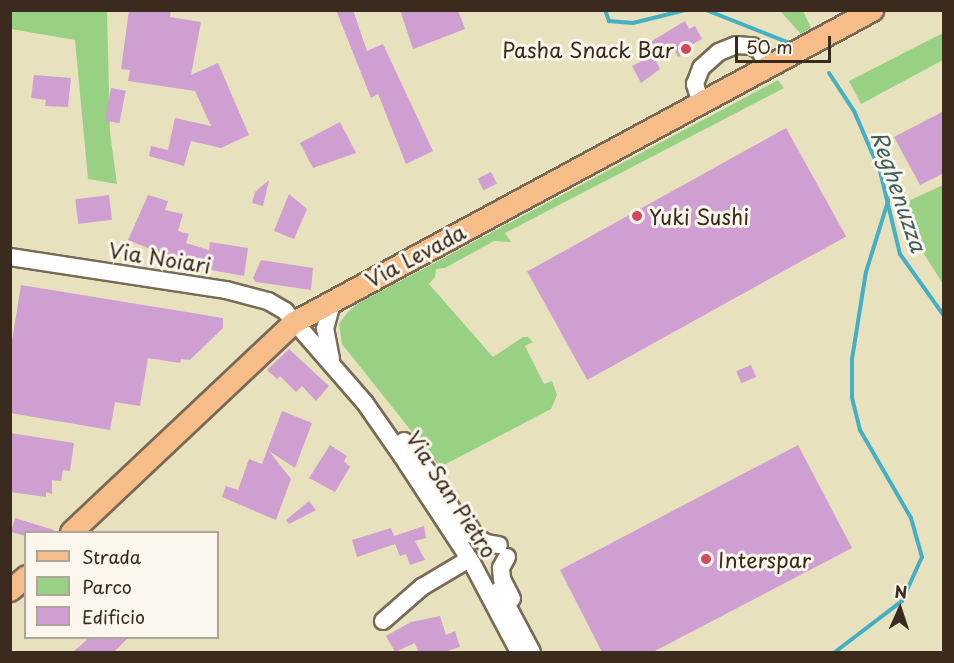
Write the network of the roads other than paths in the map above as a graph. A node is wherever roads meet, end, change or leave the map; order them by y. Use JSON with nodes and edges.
{"nodes":[{"id":1,"x":872,"y":10,"type":"edge"},
{"id":2,"x":769,"y":67,"type":"junction"},
{"id":3,"x":701,"y":103,"type":"junction"},
{"id":4,"x":10,"y":256,"type":"edge"},
{"id":5,"x":347,"y":291,"type":"junction"},
{"id":6,"x":294,"y":322,"type":"junction"},
{"id":7,"x":335,"y":368,"type":"junction"},
{"id":8,"x":365,"y":403,"type":"junction"},
{"id":9,"x":434,"y":478,"type":"junction"},
{"id":10,"x":72,"y":531,"type":"edge"},
{"id":11,"x":503,"y":551,"type":"junction"},
{"id":12,"x":478,"y":561,"type":"junction"},
{"id":13,"x":24,"y":578,"type":"edge"},
{"id":14,"x":10,"y":590,"type":"edge"},
{"id":15,"x":384,"y":621,"type":"dead end"},
{"id":16,"x":516,"y":633,"type":"junction"},
{"id":17,"x":519,"y":652,"type":"edge"},
{"id":18,"x":532,"y":652,"type":"edge"}],
"edges":[{"from":1,"to":2,"type":"main road","name":"Via Levada"},
{"from":2,"to":3,"type":"main road","name":"Via Levada"},
{"from":2,"to":3,"type":"street"},
{"from":3,"to":5,"type":"main road","name":"Via Levada"},
{"from":4,"to":6,"type":"street","name":"Via Noiari"},
{"from":5,"to":6,"type":"main road","name":"Via Levada"},
{"from":5,"to":7,"type":"street","name":"Via San Pietro"},
{"from":6,"to":7,"type":"street","name":"Via San Pietro"},
{"from":6,"to":10,"type":"main road","name":"Via Levada"},
{"from":7,"to":8,"type":"street","name":"Via San Pietro"},
{"from":8,"to":9,"type":"street"},
{"from":8,"to":12,"type":"street","name":"Via San Pietro"},
{"from":9,"to":11,"type":"street"},
{"from":9,"to":12,"type":"street"},
{"from":11,"to":12,"type":"street"},
{"from":11,"to":16,"type":"street"},
{"from":12,"to":15,"type":"street"},
{"from":12,"to":16,"type":"street"},
{"from":13,"to":14,"type":"main road"},
{"from":16,"to":17,"type":"street"},
{"from":16,"to":18,"type":"street"}]}
